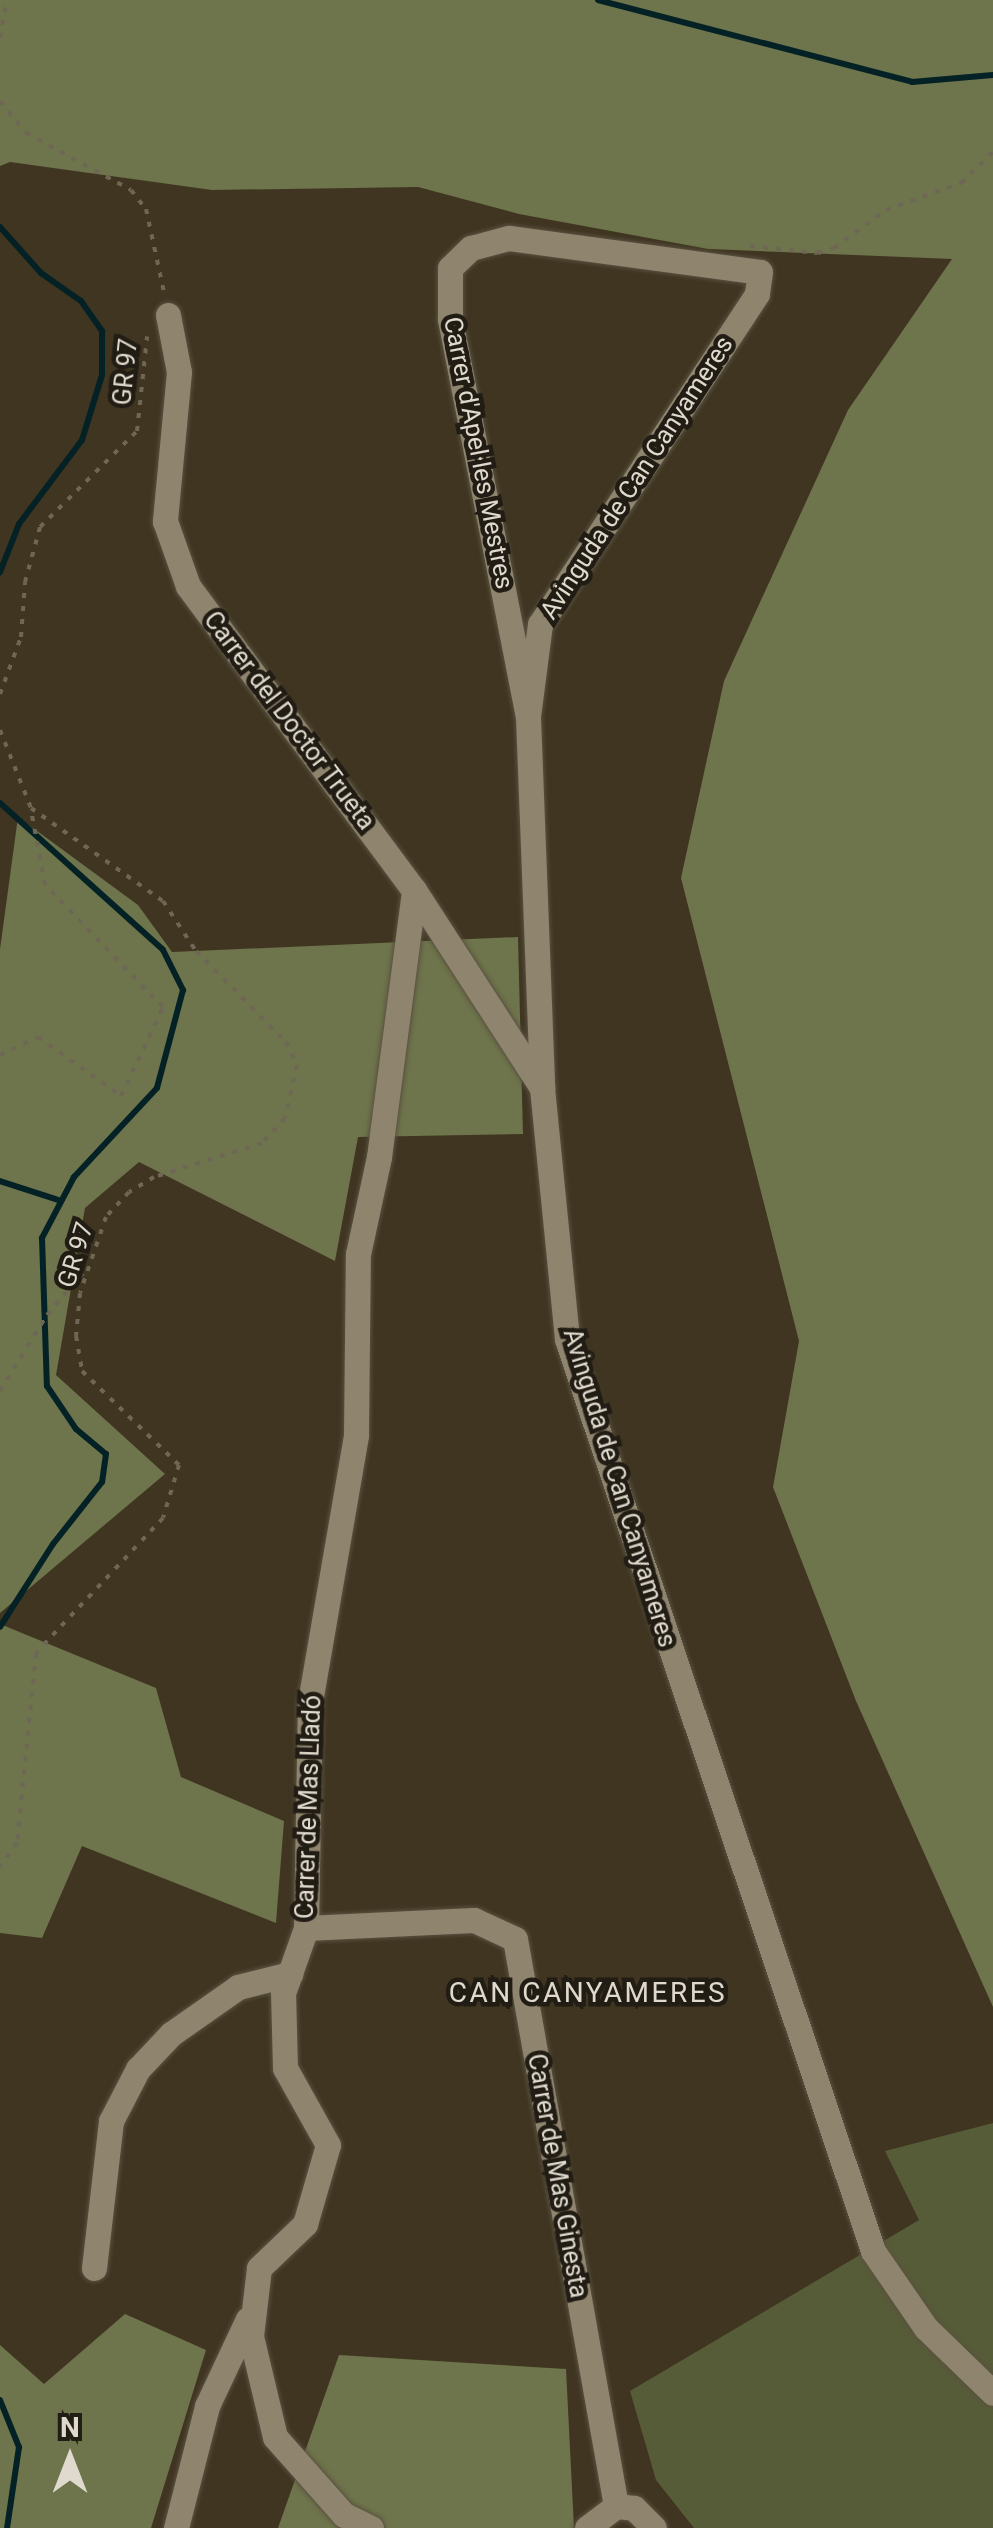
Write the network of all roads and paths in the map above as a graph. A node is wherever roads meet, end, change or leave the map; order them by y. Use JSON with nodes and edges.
{"nodes":[{"id":1,"x":7,"y":0,"type":"edge"},
{"id":2,"x":0,"y":38,"type":"edge"},
{"id":3,"x":0,"y":101,"type":"edge"},
{"id":4,"x":7,"y":114,"type":"junction"},
{"id":5,"x":0,"y":117,"type":"edge"},
{"id":6,"x":993,"y":152,"type":"edge"},
{"id":7,"x":731,"y":268,"type":"junction"},
{"id":8,"x":760,"y":272,"type":"joint"},
{"id":9,"x":168,"y":314,"type":"junction"},
{"id":10,"x":0,"y":694,"type":"edge"},
{"id":11,"x":528,"y":717,"type":"junction"},
{"id":12,"x":0,"y":730,"type":"edge"},
{"id":13,"x":31,"y":808,"type":"junction"},
{"id":14,"x":414,"y":890,"type":"junction"},
{"id":15,"x":0,"y":1055,"type":"edge"},
{"id":16,"x":542,"y":1088,"type":"junction"},
{"id":17,"x":87,"y":1269,"type":"junction"},
{"id":18,"x":0,"y":1391,"type":"edge"},
{"id":19,"x":0,"y":1866,"type":"edge"},
{"id":20,"x":306,"y":1928,"type":"junction"},
{"id":21,"x":290,"y":1974,"type":"junction"},
{"id":22,"x":94,"y":2268,"type":"dead end"},
{"id":23,"x":255,"y":2305,"type":"junction"},
{"id":24,"x":993,"y":2393,"type":"edge"},
{"id":25,"x":616,"y":2506,"type":"junction"},
{"id":26,"x":660,"y":2526,"type":"edge"},
{"id":27,"x":176,"y":2528,"type":"edge"},
{"id":28,"x":371,"y":2528,"type":"edge"},
{"id":29,"x":588,"y":2528,"type":"edge"}],
"edges":[{"from":1,"to":2,"type":"path"},
{"from":3,"to":4,"type":"path","name":"GR 97"},
{"from":4,"to":5,"type":"path"},
{"from":4,"to":9,"type":"path","name":"GR 97"},
{"from":6,"to":7,"type":"path"},
{"from":7,"to":8,"type":"street","name":"Carrer d'Apel·les Mestres"},
{"from":7,"to":11,"type":"street","name":"Carrer d'Apel·les Mestres"},
{"from":8,"to":11,"type":"street","name":"Avinguda de Can Canyameres"},
{"from":9,"to":10,"type":"path","name":"GR 97"},
{"from":9,"to":14,"type":"street","name":"Carrer del Doctor Trueta"},
{"from":11,"to":16,"type":"street","name":"Avinguda de Can Canyameres"},
{"from":12,"to":13,"type":"path"},
{"from":13,"to":15,"type":"path"},
{"from":13,"to":17,"type":"path","name":"GR 97"},
{"from":14,"to":16,"type":"street","name":"Carrer del Doctor Trueta"},
{"from":14,"to":20,"type":"street","name":"Carrer de Mas Lladó"},
{"from":16,"to":24,"type":"street","name":"Avinguda de Can Canyameres"},
{"from":17,"to":18,"type":"path"},
{"from":17,"to":19,"type":"path","name":"GR 97"},
{"from":20,"to":21,"type":"street","name":"Carrer de Mas Lladó"},
{"from":20,"to":25,"type":"street","name":"Carrer de Mas Ginesta"},
{"from":21,"to":22,"type":"street"},
{"from":21,"to":23,"type":"street","name":"Carrer de Mas Lladó"},
{"from":23,"to":27,"type":"street"},
{"from":23,"to":28,"type":"street","name":"Carrer de Mas Lladó"},
{"from":25,"to":26,"type":"street"},
{"from":25,"to":29,"type":"street"}]}
